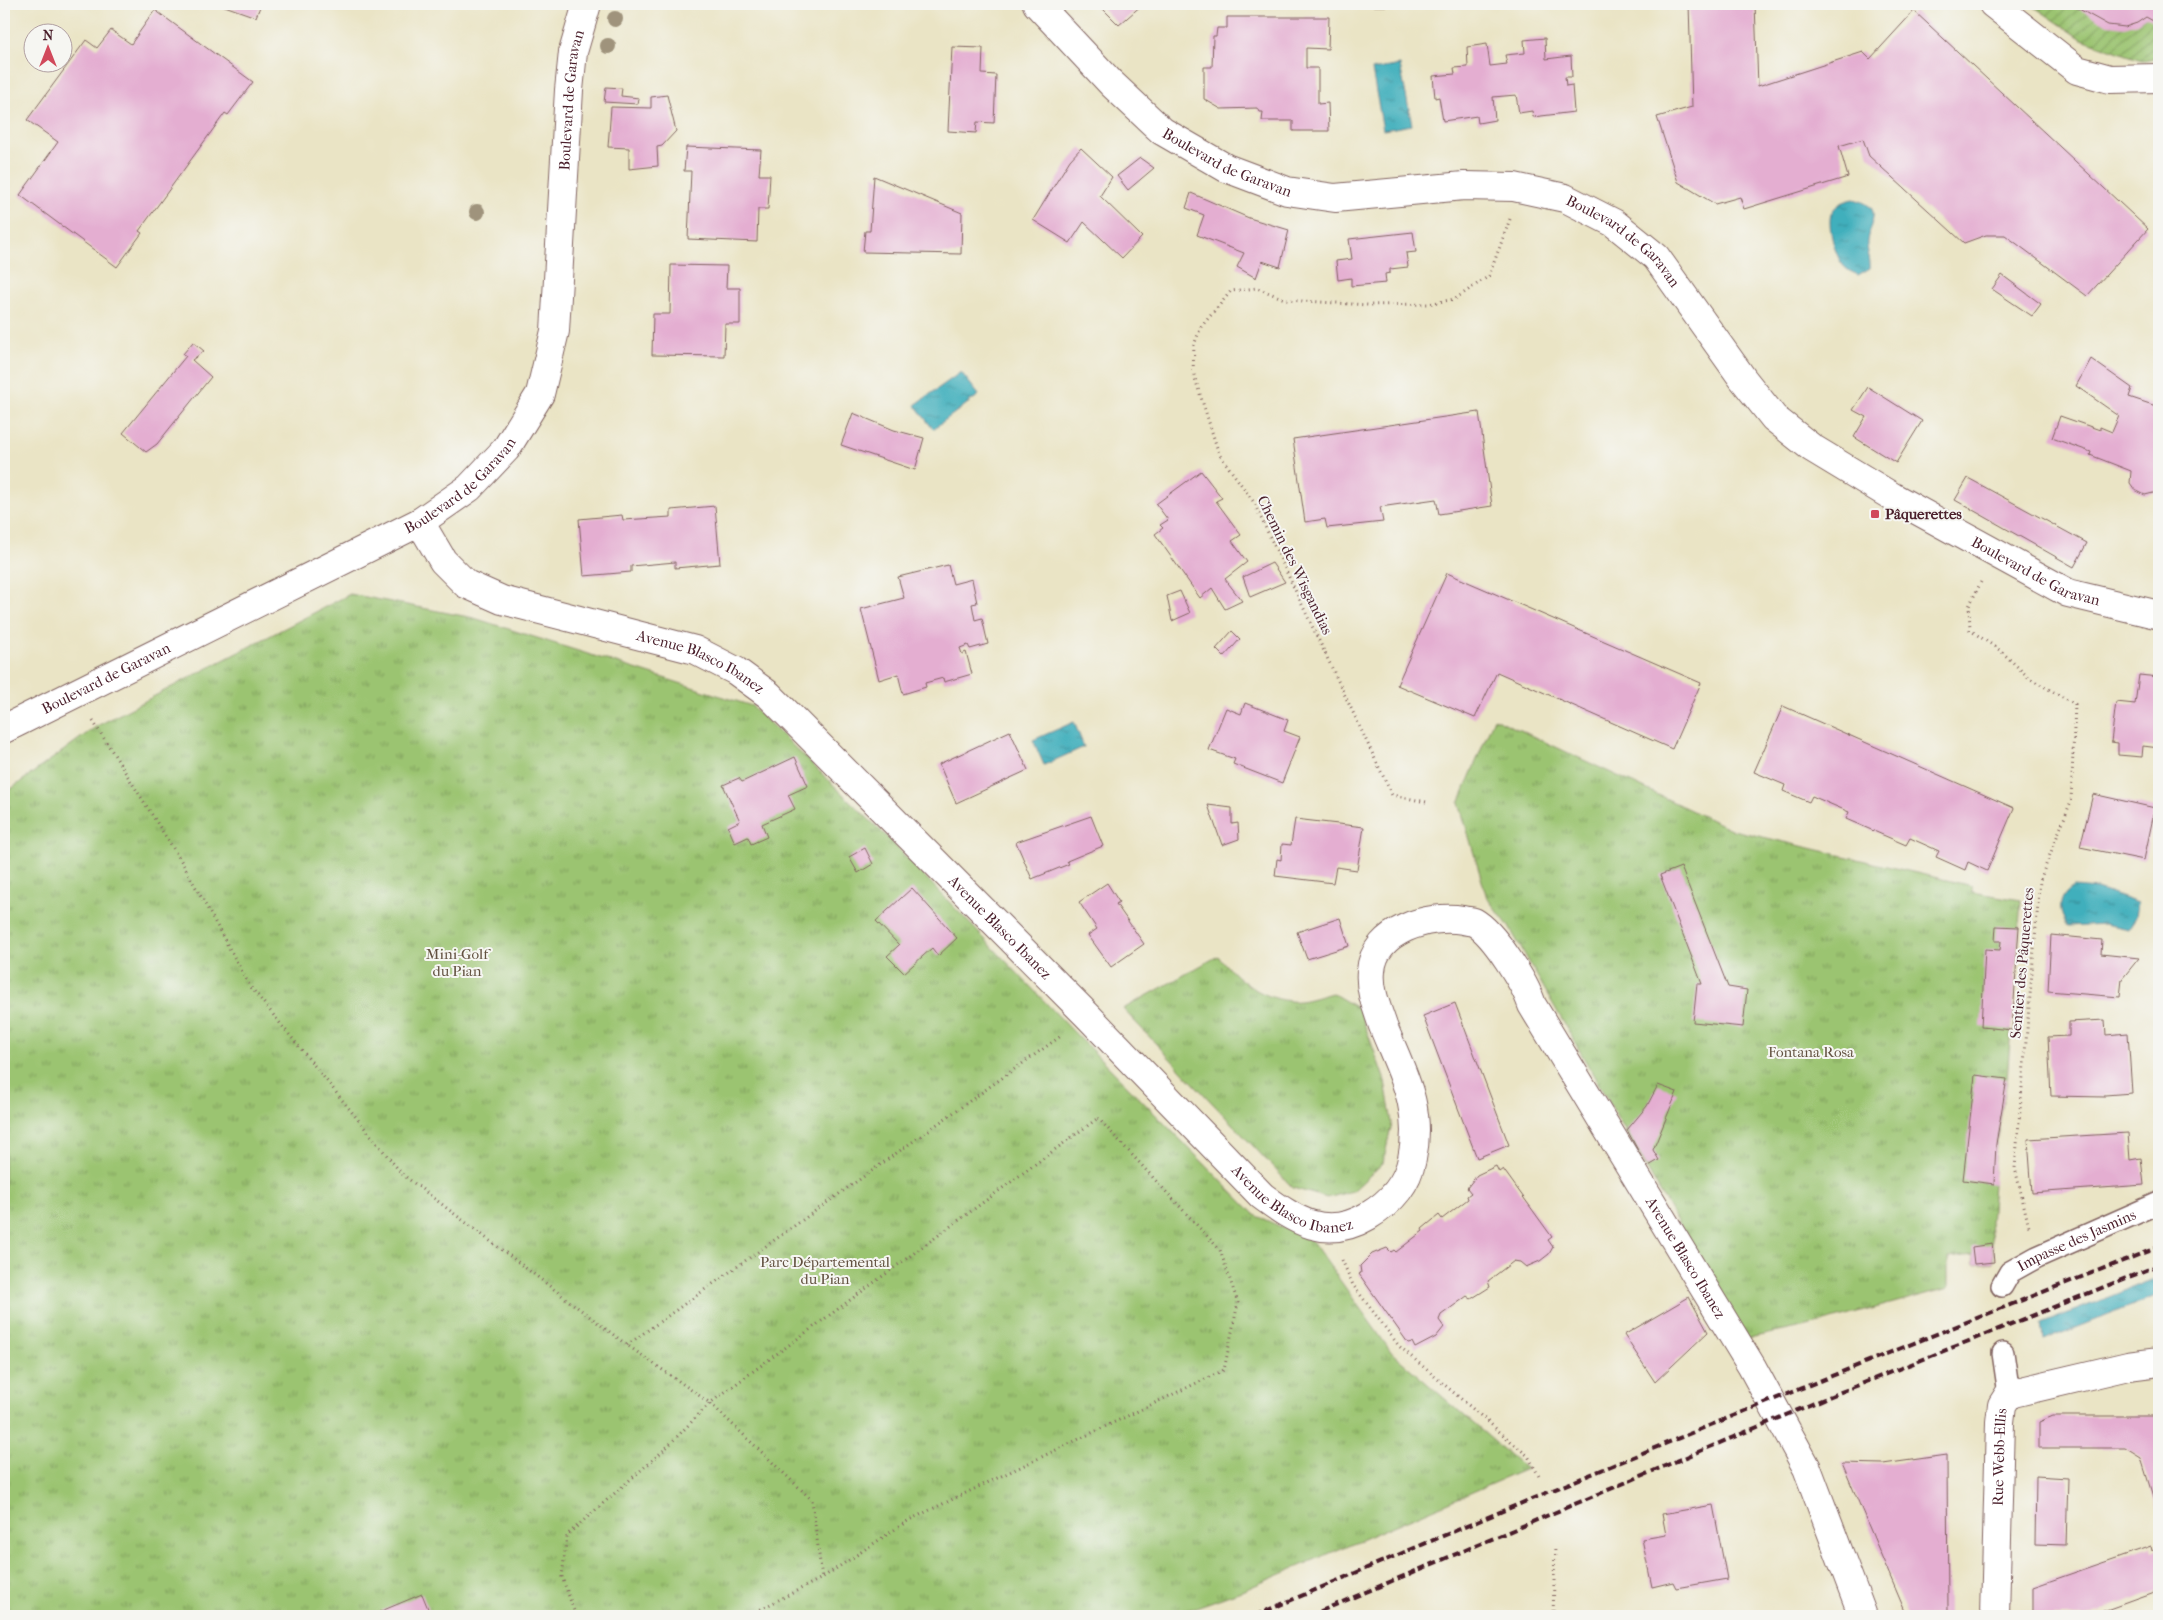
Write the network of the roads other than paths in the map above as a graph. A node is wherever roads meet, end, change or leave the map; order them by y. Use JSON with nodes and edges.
{"nodes":[{"id":1,"x":587,"y":4,"type":"edge"},
{"id":2,"x":1037,"y":4,"type":"edge"},
{"id":3,"x":1993,"y":4,"type":"edge"},
{"id":4,"x":2159,"y":92,"type":"edge"},
{"id":5,"x":420,"y":522,"type":"junction"},
{"id":6,"x":2159,"y":615,"type":"edge"},
{"id":7,"x":4,"y":729,"type":"edge"},
{"id":8,"x":2159,"y":1203,"type":"edge"},
{"id":9,"x":2002,"y":1286,"type":"dead end"},
{"id":10,"x":2003,"y":1353,"type":"dead end"},
{"id":11,"x":2159,"y":1362,"type":"edge"},
{"id":12,"x":2009,"y":1394,"type":"junction"},
{"id":13,"x":1863,"y":1616,"type":"edge"},
{"id":14,"x":1994,"y":1616,"type":"edge"}],
"edges":[{"from":1,"to":5,"type":"street","name":"Boulevard de Garavan"},
{"from":2,"to":6,"type":"street","name":"Boulevard de Garavan"},
{"from":3,"to":4,"type":"street"},
{"from":5,"to":7,"type":"street","name":"Boulevard de Garavan"},
{"from":5,"to":13,"type":"street","name":"Avenue Blasco Ibanez"},
{"from":8,"to":9,"type":"lane","name":"Impasse des Jasmins"},
{"from":10,"to":12,"type":"lane"},
{"from":11,"to":12,"type":"street","name":"Rue Webb-Ellis"},
{"from":12,"to":14,"type":"street","name":"Rue Webb-Ellis"}]}
